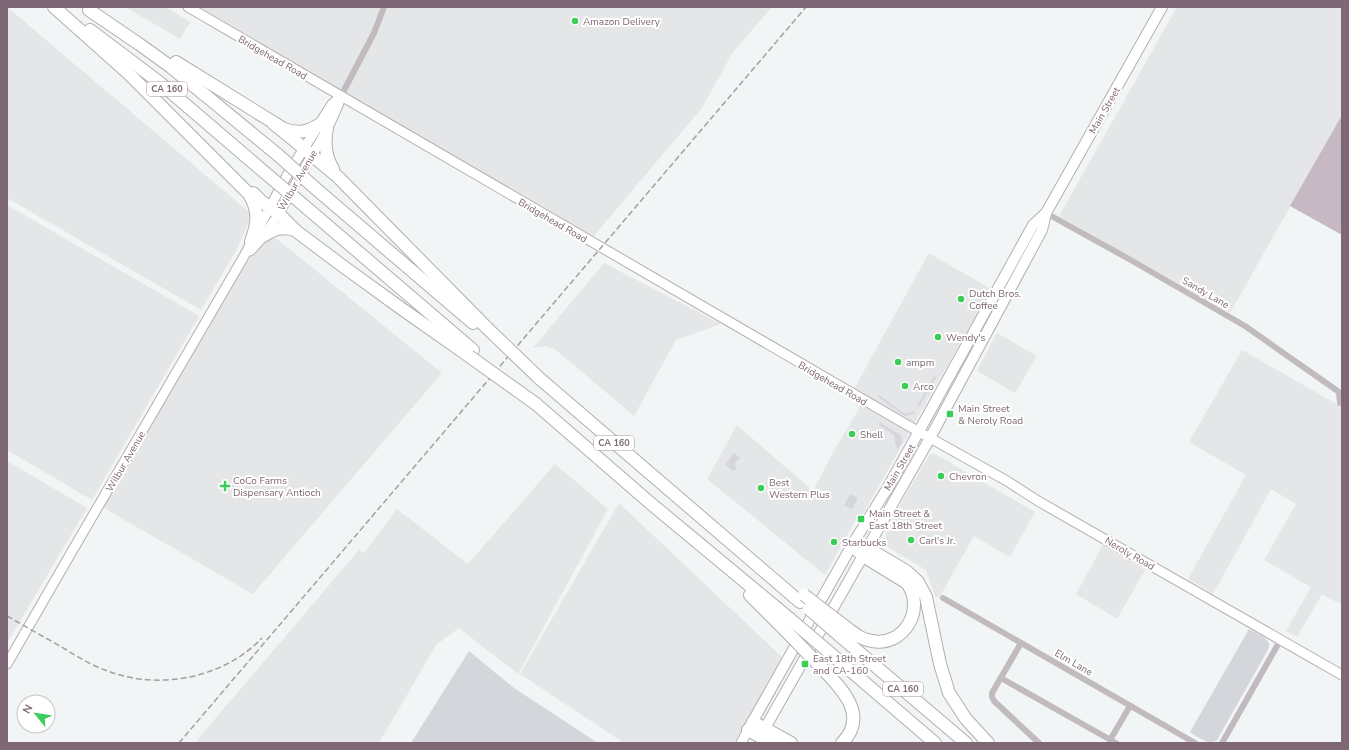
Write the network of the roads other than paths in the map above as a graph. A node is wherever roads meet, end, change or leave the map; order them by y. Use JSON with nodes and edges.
{"nodes":[{"id":1,"x":54,"y":7,"type":"edge"},
{"id":2,"x":58,"y":7,"type":"edge"},
{"id":3,"x":188,"y":7,"type":"edge"},
{"id":4,"x":384,"y":7,"type":"edge"},
{"id":5,"x":1162,"y":7,"type":"edge"},
{"id":6,"x":89,"y":10,"type":"dead end"},
{"id":7,"x":139,"y":44,"type":"junction"},
{"id":8,"x":341,"y":96,"type":"junction"},
{"id":9,"x":272,"y":123,"type":"junction"},
{"id":10,"x":323,"y":126,"type":"junction"},
{"id":11,"x":308,"y":152,"type":"junction"},
{"id":12,"x":224,"y":169,"type":"junction"},
{"id":13,"x":338,"y":176,"type":"junction"},
{"id":14,"x":274,"y":210,"type":"junction"},
{"id":15,"x":1046,"y":213,"type":"junction"},
{"id":16,"x":296,"y":231,"type":"junction"},
{"id":17,"x":263,"y":236,"type":"junction"},
{"id":18,"x":251,"y":242,"type":"junction"},
{"id":19,"x":244,"y":258,"type":"junction"},
{"id":20,"x":487,"y":331,"type":"junction"},
{"id":21,"x":471,"y":353,"type":"junction"},
{"id":22,"x":1342,"y":404,"type":"edge"},
{"id":23,"x":919,"y":432,"type":"junction"},
{"id":24,"x":930,"y":438,"type":"junction"},
{"id":25,"x":852,"y":545,"type":"junction"},
{"id":26,"x":865,"y":552,"type":"junction"},
{"id":27,"x":943,"y":598,"type":"dead end"},
{"id":28,"x":787,"y":624,"type":"junction"},
{"id":29,"x":844,"y":632,"type":"junction"},
{"id":30,"x":1281,"y":639,"type":"junction"},
{"id":31,"x":1021,"y":643,"type":"junction"},
{"id":32,"x":7,"y":664,"type":"edge"},
{"id":33,"x":1342,"y":675,"type":"edge"},
{"id":34,"x":1001,"y":678,"type":"junction"},
{"id":35,"x":1130,"y":706,"type":"junction"},
{"id":36,"x":751,"y":726,"type":"junction"},
{"id":37,"x":760,"y":736,"type":"edge"},
{"id":38,"x":1113,"y":741,"type":"edge"},
{"id":39,"x":741,"y":743,"type":"edge"},
{"id":40,"x":772,"y":743,"type":"edge"},
{"id":41,"x":790,"y":743,"type":"edge"},
{"id":42,"x":842,"y":743,"type":"edge"},
{"id":43,"x":935,"y":743,"type":"edge"},
{"id":44,"x":966,"y":743,"type":"edge"},
{"id":45,"x":988,"y":743,"type":"edge"},
{"id":46,"x":1039,"y":743,"type":"edge"},
{"id":47,"x":1195,"y":743,"type":"edge"},
{"id":48,"x":1222,"y":743,"type":"edge"}],
"edges":[{"from":1,"to":12,"type":"highway"},
{"from":2,"to":21,"type":"highway","number":"CA 160","bridge":true},
{"from":3,"to":8,"type":"street","name":"Bridgehead Road"},
{"from":4,"to":8,"type":"street","name":"Wilbur Avenue"},
{"from":5,"to":15,"type":"main road","name":"Main Street"},
{"from":6,"to":7,"type":"highway","number":"CA 160"},
{"from":7,"to":9,"type":"highway"},
{"from":7,"to":20,"type":"highway","number":"CA 160","bridge":true},
{"from":8,"to":10,"type":"street","name":"Wilbur Avenue"},
{"from":8,"to":23,"type":"street","name":"Bridgehead Road"},
{"from":9,"to":10,"type":"highway"},
{"from":9,"to":11,"type":"highway"},
{"from":10,"to":11,"type":"street","name":"Wilbur Avenue"},
{"from":10,"to":13,"type":"highway"},
{"from":11,"to":13,"type":"highway"},
{"from":11,"to":14,"type":"street","name":"Wilbur Avenue"},
{"from":12,"to":14,"type":"highway"},
{"from":12,"to":18,"type":"highway"},
{"from":13,"to":20,"type":"highway"},
{"from":14,"to":16,"type":"highway"},
{"from":14,"to":17,"type":"street","name":"Wilbur Avenue"},
{"from":14,"to":18,"type":"street","name":"Wilbur Avenue"},
{"from":15,"to":22,"type":"street","name":"Sandy Lane"},
{"from":15,"to":23,"type":"main road","name":"Main Street"},
{"from":15,"to":24,"type":"main road","name":"Main Street"},
{"from":16,"to":17,"type":"highway"},
{"from":16,"to":21,"type":"highway"},
{"from":17,"to":19,"type":"street","name":"Wilbur Avenue"},
{"from":18,"to":19,"type":"street","name":"Wilbur Avenue"},
{"from":19,"to":32,"type":"street","name":"Wilbur Avenue"},
{"from":20,"to":29,"type":"highway","number":"CA 160","bridge":true},
{"from":21,"to":28,"type":"highway","number":"CA 160","bridge":true},
{"from":23,"to":24,"type":"street","name":"Neroly Road"},
{"from":23,"to":25,"type":"main road","name":"Main Street"},
{"from":24,"to":26,"type":"main road","name":"Main Street"},
{"from":24,"to":30,"type":"street","name":"Neroly Road"},
{"from":25,"to":26,"type":"highway"},
{"from":25,"to":36,"type":"main road","name":"Main Street"},
{"from":26,"to":29,"type":"highway"},
{"from":26,"to":37,"type":"main road","name":"Main Street"},
{"from":26,"to":45,"type":"highway"},
{"from":27,"to":31,"type":"street","name":"Elm Lane"},
{"from":28,"to":42,"type":"highway","bridge":true},
{"from":28,"to":43,"type":"highway","number":"CA 160","bridge":true},
{"from":29,"to":44,"type":"highway","number":"CA 160"},
{"from":30,"to":33,"type":"street","name":"Neroly Road"},
{"from":30,"to":48,"type":"street"},
{"from":31,"to":34,"type":"street"},
{"from":31,"to":35,"type":"street","name":"Elm Lane"},
{"from":34,"to":38,"type":"street"},
{"from":34,"to":46,"type":"street"},
{"from":35,"to":38,"type":"street"},
{"from":35,"to":47,"type":"street","name":"Elm Lane"},
{"from":36,"to":37,"type":"highway"},
{"from":36,"to":39,"type":"street"},
{"from":37,"to":40,"type":"highway"},
{"from":37,"to":41,"type":"highway"}]}
